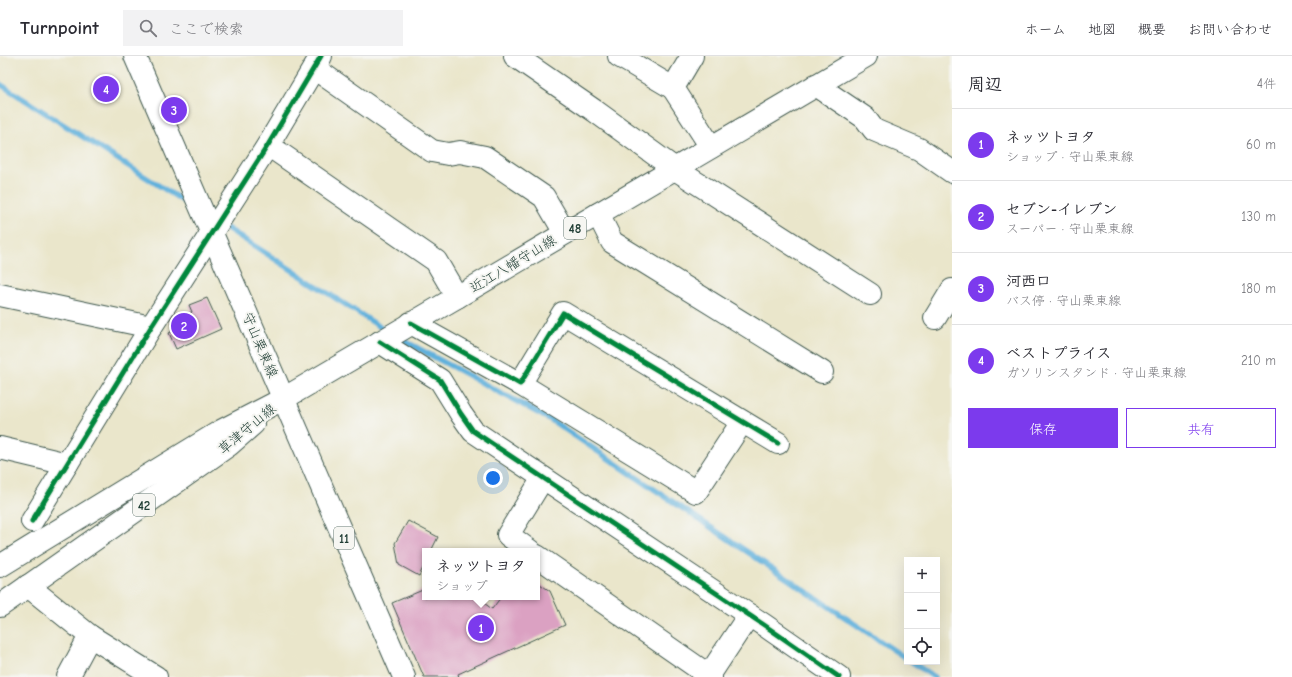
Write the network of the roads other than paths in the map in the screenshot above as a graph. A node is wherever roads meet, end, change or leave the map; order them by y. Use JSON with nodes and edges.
{"nodes":[{"id":1,"x":135,"y":56,"type":"edge"},
{"id":2,"x":515,"y":56,"type":"edge"},
{"id":3,"x":620,"y":56,"type":"edge"},
{"id":4,"x":692,"y":56,"type":"edge"},
{"id":5,"x":866,"y":56,"type":"edge"},
{"id":6,"x":317,"y":62,"type":"edge"},
{"id":7,"x":816,"y":85,"type":"junction"},
{"id":8,"x":673,"y":88,"type":"junction"},
{"id":9,"x":268,"y":145,"type":"junction"},
{"id":10,"x":711,"y":147,"type":"junction"},
{"id":11,"x":675,"y":169,"type":"junction"},
{"id":12,"x":952,"y":172,"type":"edge"},
{"id":13,"x":598,"y":214,"type":"junction"},
{"id":14,"x":211,"y":231,"type":"junction"},
{"id":15,"x":566,"y":233,"type":"junction"},
{"id":16,"x":952,"y":291,"type":"edge"},
{"id":17,"x":870,"y":294,"type":"dead end"},
{"id":18,"x":0,"y":295,"type":"edge"},
{"id":19,"x":457,"y":297,"type":"junction"},
{"id":20,"x":934,"y":318,"type":"dead end"},
{"id":21,"x":411,"y":323,"type":"junction"},
{"id":22,"x":151,"y":327,"type":"junction"},
{"id":23,"x":380,"y":342,"type":"junction"},
{"id":24,"x":822,"y":372,"type":"dead end"},
{"id":25,"x":520,"y":384,"type":"junction"},
{"id":26,"x":283,"y":399,"type":"junction"},
{"id":27,"x":742,"y":422,"type":"junction"},
{"id":28,"x":778,"y":444,"type":"dead end"},
{"id":29,"x":0,"y":448,"type":"edge"},
{"id":30,"x":66,"y":464,"type":"junction"},
{"id":31,"x":543,"y":478,"type":"junction"},
{"id":32,"x":32,"y":521,"type":"dead end"},
{"id":33,"x":526,"y":548,"type":"edge"},
{"id":34,"x":540,"y":558,"type":"edge"},
{"id":35,"x":0,"y":566,"type":"edge"},
{"id":36,"x":28,"y":586,"type":"junction"},
{"id":37,"x":0,"y":606,"type":"edge"},
{"id":38,"x":749,"y":615,"type":"junction"},
{"id":39,"x":90,"y":636,"type":"junction"},
{"id":40,"x":709,"y":676,"type":"edge"},
{"id":41,"x":68,"y":677,"type":"edge"},
{"id":42,"x":156,"y":677,"type":"edge"},
{"id":43,"x":404,"y":677,"type":"edge"},
{"id":44,"x":839,"y":677,"type":"edge"}],
"edges":[{"from":1,"to":14,"type":"street","name":"守山栗東線","number":"11"},
{"from":2,"to":11,"type":"street"},
{"from":3,"to":8,"type":"street"},
{"from":4,"to":8,"type":"street"},
{"from":5,"to":7,"type":"street","name":"近江八幡守山線","number":"48"},
{"from":6,"to":9,"type":"street"},
{"from":6,"to":15,"type":"street"},
{"from":7,"to":10,"type":"street","name":"近江八幡守山線","number":"48"},
{"from":7,"to":12,"type":"street"},
{"from":8,"to":10,"type":"street"},
{"from":9,"to":14,"type":"street"},
{"from":9,"to":19,"type":"street"},
{"from":10,"to":11,"type":"street","name":"近江八幡守山線","number":"48"},
{"from":11,"to":13,"type":"street","name":"近江八幡守山線","number":"48"},
{"from":11,"to":17,"type":"street"},
{"from":13,"to":15,"type":"street","name":"近江八幡守山線","number":"48"},
{"from":13,"to":24,"type":"street"},
{"from":14,"to":22,"type":"street"},
{"from":14,"to":26,"type":"street","name":"守山栗東線","number":"11"},
{"from":15,"to":19,"type":"street","name":"近江八幡守山線","number":"48"},
{"from":16,"to":20,"type":"street"},
{"from":18,"to":22,"type":"street"},
{"from":19,"to":21,"type":"street","name":"近江八幡守山線","number":"48"},
{"from":21,"to":23,"type":"street","name":"近江八幡守山線","number":"48"},
{"from":21,"to":25,"type":"street"},
{"from":22,"to":30,"type":"street"},
{"from":23,"to":26,"type":"street","name":"近江八幡守山線","number":"48"},
{"from":23,"to":31,"type":"street"},
{"from":25,"to":27,"type":"street"},
{"from":25,"to":27,"type":"street"},
{"from":26,"to":35,"type":"street","name":"草津守山線","number":"42"},
{"from":26,"to":36,"type":"street","name":"草津守山線","number":"42"},
{"from":26,"to":43,"type":"street","name":"守山栗東線","number":"11"},
{"from":27,"to":28,"type":"street"},
{"from":29,"to":30,"type":"street"},
{"from":30,"to":32,"type":"street"},
{"from":31,"to":33,"type":"street"},
{"from":31,"to":38,"type":"street"},
{"from":34,"to":40,"type":"street"},
{"from":36,"to":37,"type":"street","name":"草津守山線","number":"42"},
{"from":36,"to":39,"type":"street"},
{"from":38,"to":40,"type":"street"},
{"from":38,"to":44,"type":"street"},
{"from":39,"to":41,"type":"street"},
{"from":39,"to":42,"type":"street"}]}
